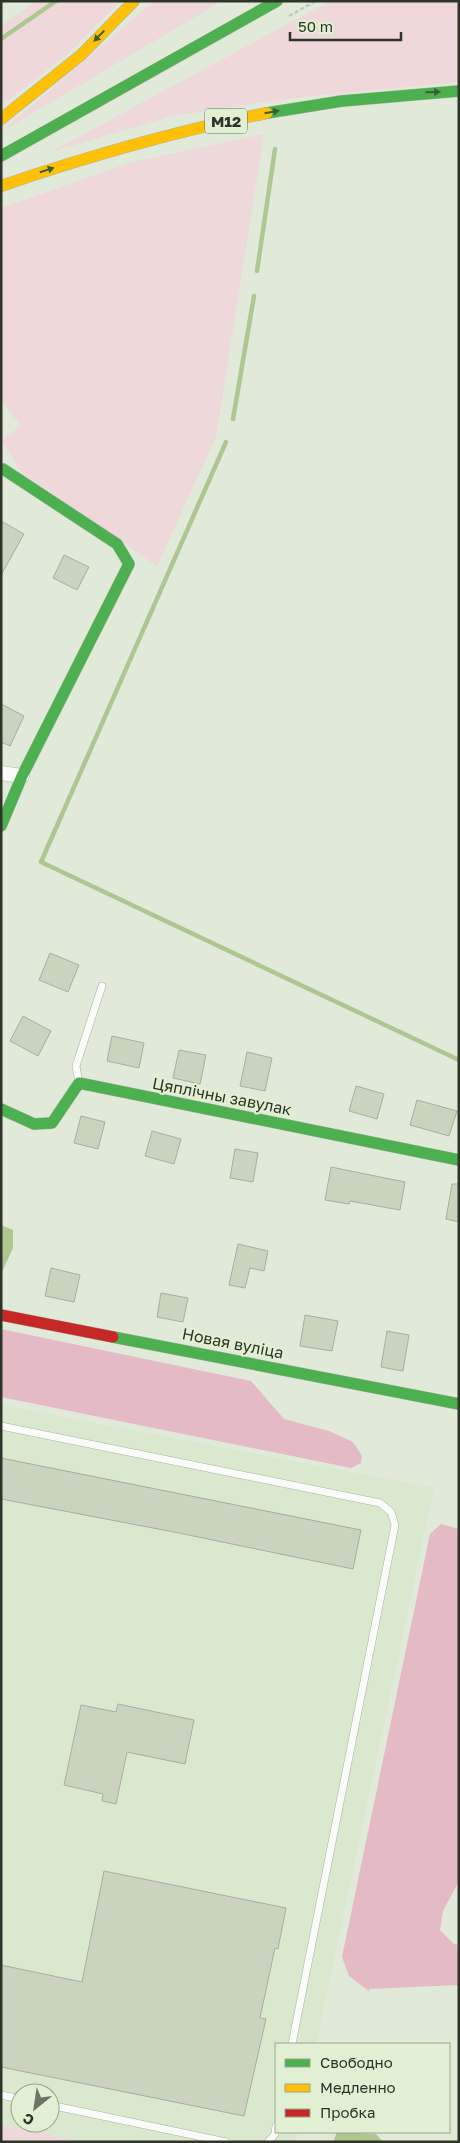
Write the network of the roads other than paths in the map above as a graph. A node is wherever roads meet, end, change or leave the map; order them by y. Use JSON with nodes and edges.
{"nodes":[{"id":1,"x":134,"y":1,"type":"edge"},
{"id":2,"x":277,"y":1,"type":"edge"},
{"id":3,"x":459,"y":91,"type":"edge"},
{"id":4,"x":1,"y":119,"type":"edge"},
{"id":5,"x":1,"y":156,"type":"edge"},
{"id":6,"x":1,"y":186,"type":"edge"},
{"id":7,"x":3,"y":469,"type":"dead end"},
{"id":8,"x":1,"y":773,"type":"edge"},
{"id":9,"x":22,"y":776,"type":"junction"},
{"id":10,"x":1,"y":826,"type":"edge"},
{"id":11,"x":102,"y":986,"type":"dead end"},
{"id":12,"x":79,"y":1083,"type":"junction"},
{"id":13,"x":1,"y":1109,"type":"edge"},
{"id":14,"x":459,"y":1160,"type":"edge"},
{"id":15,"x":1,"y":1315,"type":"edge"},
{"id":16,"x":459,"y":1404,"type":"edge"},
{"id":17,"x":1,"y":1426,"type":"edge"},
{"id":18,"x":292,"y":2043,"type":"edge"},
{"id":19,"x":60,"y":2107,"type":"edge"},
{"id":20,"x":226,"y":2142,"type":"edge"}],
"edges":[{"from":1,"to":4,"type":"main road","one_way":true},
{"from":2,"to":5,"type":"main road"},
{"from":6,"to":3,"type":"main road","number":"М12","one_way":true},
{"from":7,"to":9,"type":"main road"},
{"from":8,"to":9,"type":"street"},
{"from":9,"to":10,"type":"main road"},
{"from":11,"to":12,"type":"lane"},
{"from":12,"to":13,"type":"main road"},
{"from":12,"to":14,"type":"main road","name":"Цяплічны завулак"},
{"from":15,"to":16,"type":"main road","name":"Новая вуліца"},
{"from":17,"to":18,"type":"lane"},
{"from":19,"to":20,"type":"lane"}]}
